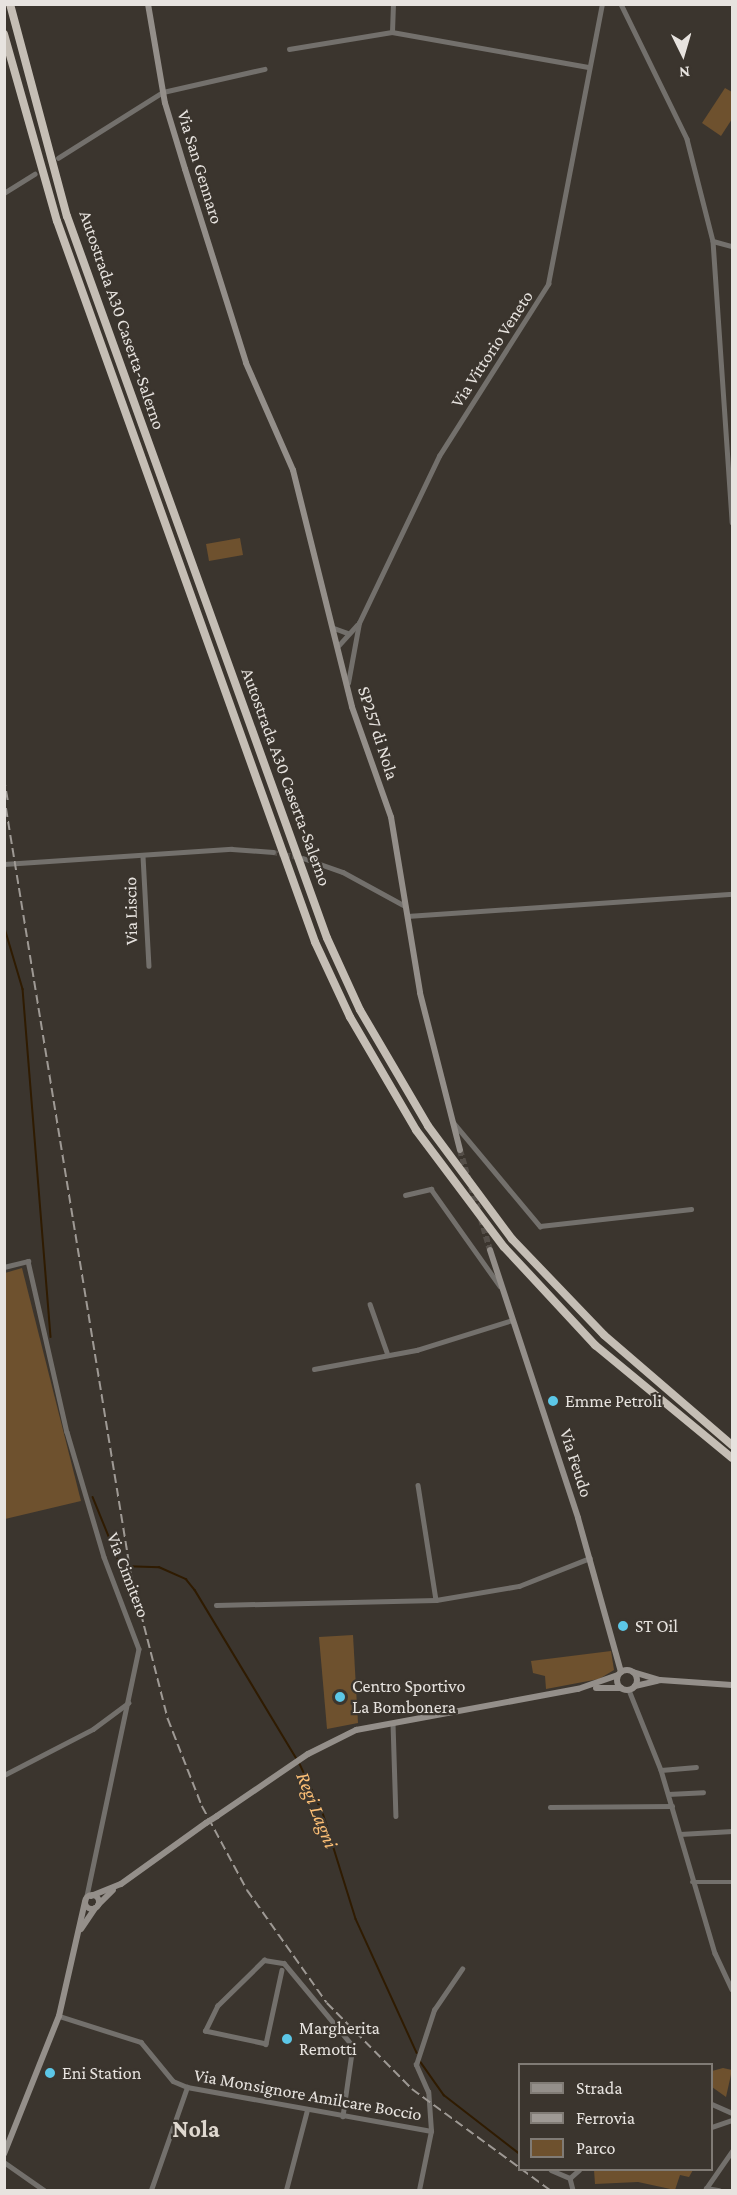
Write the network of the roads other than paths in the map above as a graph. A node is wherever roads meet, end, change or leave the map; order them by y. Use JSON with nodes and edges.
{"nodes":[{"id":1,"x":10,"y":4,"type":"edge"},
{"id":2,"x":148,"y":4,"type":"edge"},
{"id":3,"x":393,"y":4,"type":"edge"},
{"id":4,"x":602,"y":4,"type":"edge"},
{"id":5,"x":621,"y":4,"type":"edge"},
{"id":6,"x":392,"y":32,"type":"junction"},
{"id":7,"x":4,"y":34,"type":"edge"},
{"id":8,"x":289,"y":49,"type":"dead end"},
{"id":9,"x":588,"y":67,"type":"junction"},
{"id":10,"x":264,"y":69,"type":"dead end"},
{"id":11,"x":163,"y":92,"type":"junction"},
{"id":12,"x":58,"y":158,"type":"dead end"},
{"id":13,"x":35,"y":174,"type":"dead end"},
{"id":14,"x":4,"y":193,"type":"edge"},
{"id":15,"x":713,"y":241,"type":"junction"},
{"id":16,"x":732,"y":246,"type":"edge"},
{"id":17,"x":237,"y":335,"type":"joint"},
{"id":18,"x":732,"y":522,"type":"edge"},
{"id":19,"x":359,"y":623,"type":"junction"},
{"id":20,"x":334,"y":628,"type":"junction"},
{"id":21,"x":351,"y":632,"type":"junction"},
{"id":22,"x":339,"y":645,"type":"junction"},
{"id":23,"x":347,"y":689,"type":"junction"},
{"id":24,"x":273,"y":852,"type":"tunnel mouth"},
{"id":25,"x":143,"y":856,"type":"junction"},
{"id":26,"x":303,"y":858,"type":"tunnel mouth"},
{"id":27,"x":4,"y":864,"type":"edge"},
{"id":28,"x":732,"y":894,"type":"edge"},
{"id":29,"x":405,"y":906,"type":"junction"},
{"id":30,"x":407,"y":916,"type":"junction"},
{"id":31,"x":149,"y":966,"type":"dead end"},
{"id":32,"x":451,"y":1120,"type":"junction"},
{"id":33,"x":460,"y":1150,"type":"tunnel mouth"},
{"id":34,"x":405,"y":1195,"type":"dead end"},
{"id":35,"x":691,"y":1209,"type":"dead end"},
{"id":36,"x":490,"y":1250,"type":"tunnel mouth"},
{"id":37,"x":4,"y":1268,"type":"edge"},
{"id":38,"x":502,"y":1288,"type":"junction"},
{"id":39,"x":370,"y":1304,"type":"dead end"},
{"id":40,"x":512,"y":1320,"type":"junction"},
{"id":41,"x":388,"y":1355,"type":"junction"},
{"id":42,"x":314,"y":1369,"type":"dead end"},
{"id":43,"x":732,"y":1445,"type":"edge"},
{"id":44,"x":732,"y":1458,"type":"edge"},
{"id":45,"x":418,"y":1485,"type":"dead end"},
{"id":46,"x":590,"y":1558,"type":"junction"},
{"id":47,"x":436,"y":1600,"type":"junction"},
{"id":48,"x":216,"y":1605,"type":"dead end"},
{"id":49,"x":625,"y":1672,"type":"junction"},
{"id":50,"x":660,"y":1680,"type":"junction"},
{"id":51,"x":732,"y":1685,"type":"edge"},
{"id":52,"x":621,"y":1688,"type":"junction"},
{"id":53,"x":632,"y":1688,"type":"junction"},
{"id":54,"x":578,"y":1689,"type":"junction"},
{"id":55,"x":128,"y":1703,"type":"junction"},
{"id":56,"x":393,"y":1723,"type":"junction"},
{"id":57,"x":696,"y":1767,"type":"dead end"},
{"id":58,"x":661,"y":1770,"type":"junction"},
{"id":59,"x":4,"y":1775,"type":"edge"},
{"id":60,"x":703,"y":1792,"type":"dead end"},
{"id":61,"x":668,"y":1794,"type":"junction"},
{"id":62,"x":672,"y":1806,"type":"junction"},
{"id":63,"x":550,"y":1807,"type":"dead end"},
{"id":64,"x":396,"y":1816,"type":"dead end"},
{"id":65,"x":732,"y":1831,"type":"edge"},
{"id":66,"x":680,"y":1834,"type":"junction"},
{"id":67,"x":88,"y":1880,"type":"junction"},
{"id":68,"x":692,"y":1882,"type":"junction"},
{"id":69,"x":732,"y":1882,"type":"edge"},
{"id":70,"x":121,"y":1884,"type":"junction"},
{"id":71,"x":102,"y":1893,"type":"junction"},
{"id":72,"x":87,"y":1899,"type":"junction"},
{"id":73,"x":96,"y":1906,"type":"junction"},
{"id":74,"x":78,"y":1938,"type":"junction"},
{"id":75,"x":462,"y":1969,"type":"dead end"},
{"id":76,"x":282,"y":1970,"type":"dead end"},
{"id":77,"x":732,"y":1989,"type":"edge"},
{"id":78,"x":59,"y":2016,"type":"junction"},
{"id":79,"x":187,"y":2087,"type":"junction"},
{"id":80,"x":713,"y":2105,"type":"edge"},
{"id":81,"x":307,"y":2110,"type":"junction"},
{"id":82,"x":732,"y":2113,"type":"edge"},
{"id":83,"x":343,"y":2116,"type":"junction"},
{"id":84,"x":732,"y":2120,"type":"edge"},
{"id":85,"x":713,"y":2126,"type":"edge"},
{"id":86,"x":431,"y":2131,"type":"junction"},
{"id":87,"x":732,"y":2151,"type":"edge"},
{"id":88,"x":4,"y":2154,"type":"edge"},
{"id":89,"x":4,"y":2162,"type":"edge"},
{"id":90,"x":554,"y":2171,"type":"edge"},
{"id":91,"x":577,"y":2171,"type":"edge"},
{"id":92,"x":570,"y":2178,"type":"junction"},
{"id":93,"x":706,"y":2189,"type":"edge"},
{"id":94,"x":44,"y":2190,"type":"edge"},
{"id":95,"x":151,"y":2190,"type":"edge"},
{"id":96,"x":286,"y":2190,"type":"edge"},
{"id":97,"x":419,"y":2190,"type":"edge"},
{"id":98,"x":573,"y":2190,"type":"edge"},
{"id":99,"x":719,"y":2190,"type":"edge"}],
"edges":[{"from":1,"to":43,"type":"highway","name":"Autostrada A30 Caserta-Salerno"},
{"from":2,"to":11,"type":"street","name":"Via San Gennaro"},
{"from":3,"to":6,"type":"street"},
{"from":4,"to":9,"type":"street","name":"Via Vittorio Veneto"},
{"from":5,"to":15,"type":"street"},
{"from":6,"to":8,"type":"street"},
{"from":6,"to":9,"type":"street"},
{"from":7,"to":44,"type":"highway","name":"Autostrada A30 Caserta-Salerno"},
{"from":9,"to":19,"type":"street","name":"Via Vittorio Veneto"},
{"from":10,"to":11,"type":"street"},
{"from":11,"to":12,"type":"street"},
{"from":11,"to":17,"type":"street","name":"Via San Gennaro"},
{"from":13,"to":14,"type":"street"},
{"from":15,"to":16,"type":"street"},
{"from":15,"to":18,"type":"street"},
{"from":17,"to":20,"type":"street","name":"SP257 di Nola"},
{"from":19,"to":21,"type":"street"},
{"from":19,"to":23,"type":"street","name":"Via Vittorio Veneto"},
{"from":20,"to":21,"type":"street"},
{"from":20,"to":22,"type":"street","name":"SP257 di Nola"},
{"from":21,"to":22,"type":"street"},
{"from":22,"to":23,"type":"street","name":"SP257 di Nola"},
{"from":23,"to":29,"type":"street","name":"SP257 di Nola"},
{"from":24,"to":25,"type":"street"},
{"from":25,"to":27,"type":"street"},
{"from":25,"to":31,"type":"street","name":"Via Liscio"},
{"from":26,"to":29,"type":"street"},
{"from":28,"to":30,"type":"street"},
{"from":29,"to":30,"type":"street","name":"SP257 di Nola"},
{"from":30,"to":32,"type":"street","name":"SP257 di Nola"},
{"from":32,"to":33,"type":"street","name":"SP257 di Nola"},
{"from":32,"to":35,"type":"street"},
{"from":34,"to":38,"type":"street"},
{"from":36,"to":38,"type":"street","name":"Via Feudo"},
{"from":37,"to":55,"type":"street","name":"Via Cimitero"},
{"from":38,"to":40,"type":"street","name":"Via Feudo"},
{"from":39,"to":41,"type":"street"},
{"from":40,"to":41,"type":"street"},
{"from":40,"to":46,"type":"street","name":"Via Feudo"},
{"from":41,"to":42,"type":"street"},
{"from":45,"to":47,"type":"street"},
{"from":46,"to":47,"type":"street"},
{"from":46,"to":49,"type":"street","name":"Via Feudo"},
{"from":47,"to":48,"type":"street"},
{"from":49,"to":50,"type":"street"},
{"from":49,"to":52,"type":"street"},
{"from":49,"to":53,"type":"street"},
{"from":49,"to":54,"type":"street"},
{"from":50,"to":51,"type":"street"},
{"from":50,"to":53,"type":"street"},
{"from":52,"to":53,"type":"street"},
{"from":52,"to":54,"type":"street"},
{"from":53,"to":58,"type":"street"},
{"from":54,"to":56,"type":"street"},
{"from":55,"to":59,"type":"street"},
{"from":55,"to":67,"type":"street","name":"Via Cimitero"},
{"from":56,"to":64,"type":"street"},
{"from":56,"to":70,"type":"street","bridge":true},
{"from":57,"to":58,"type":"street"},
{"from":58,"to":61,"type":"street"},
{"from":60,"to":61,"type":"street"},
{"from":61,"to":62,"type":"street"},
{"from":62,"to":63,"type":"street"},
{"from":62,"to":66,"type":"street"},
{"from":65,"to":66,"type":"street"},
{"from":66,"to":68,"type":"street"},
{"from":67,"to":71,"type":"street"},
{"from":67,"to":72,"type":"street","name":"Via Cimitero"},
{"from":68,"to":69,"type":"street"},
{"from":68,"to":77,"type":"street"},
{"from":70,"to":71,"type":"street"},
{"from":70,"to":73,"type":"street"},
{"from":71,"to":72,"type":"street"},
{"from":72,"to":73,"type":"street"},
{"from":72,"to":73,"type":"street"},
{"from":72,"to":74,"type":"street"},
{"from":73,"to":74,"type":"street"},
{"from":74,"to":78,"type":"street"},
{"from":75,"to":86,"type":"street"},
{"from":76,"to":83,"type":"street"},
{"from":78,"to":79,"type":"street","name":"Via Monsignore Amilcare Boccio"},
{"from":78,"to":88,"type":"street"},
{"from":79,"to":81,"type":"street","name":"Via Monsignore Amilcare Boccio"},
{"from":79,"to":95,"type":"street"},
{"from":80,"to":82,"type":"street"},
{"from":81,"to":83,"type":"street","name":"Via Monsignore Amilcare Boccio"},
{"from":81,"to":96,"type":"street"},
{"from":83,"to":86,"type":"street","name":"Via Monsignore Amilcare Boccio"},
{"from":84,"to":85,"type":"street"},
{"from":86,"to":97,"type":"street"},
{"from":87,"to":93,"type":"street"},
{"from":89,"to":94,"type":"street"},
{"from":90,"to":92,"type":"street"},
{"from":91,"to":92,"type":"street"},
{"from":92,"to":98,"type":"street"},
{"from":93,"to":99,"type":"street"}]}
